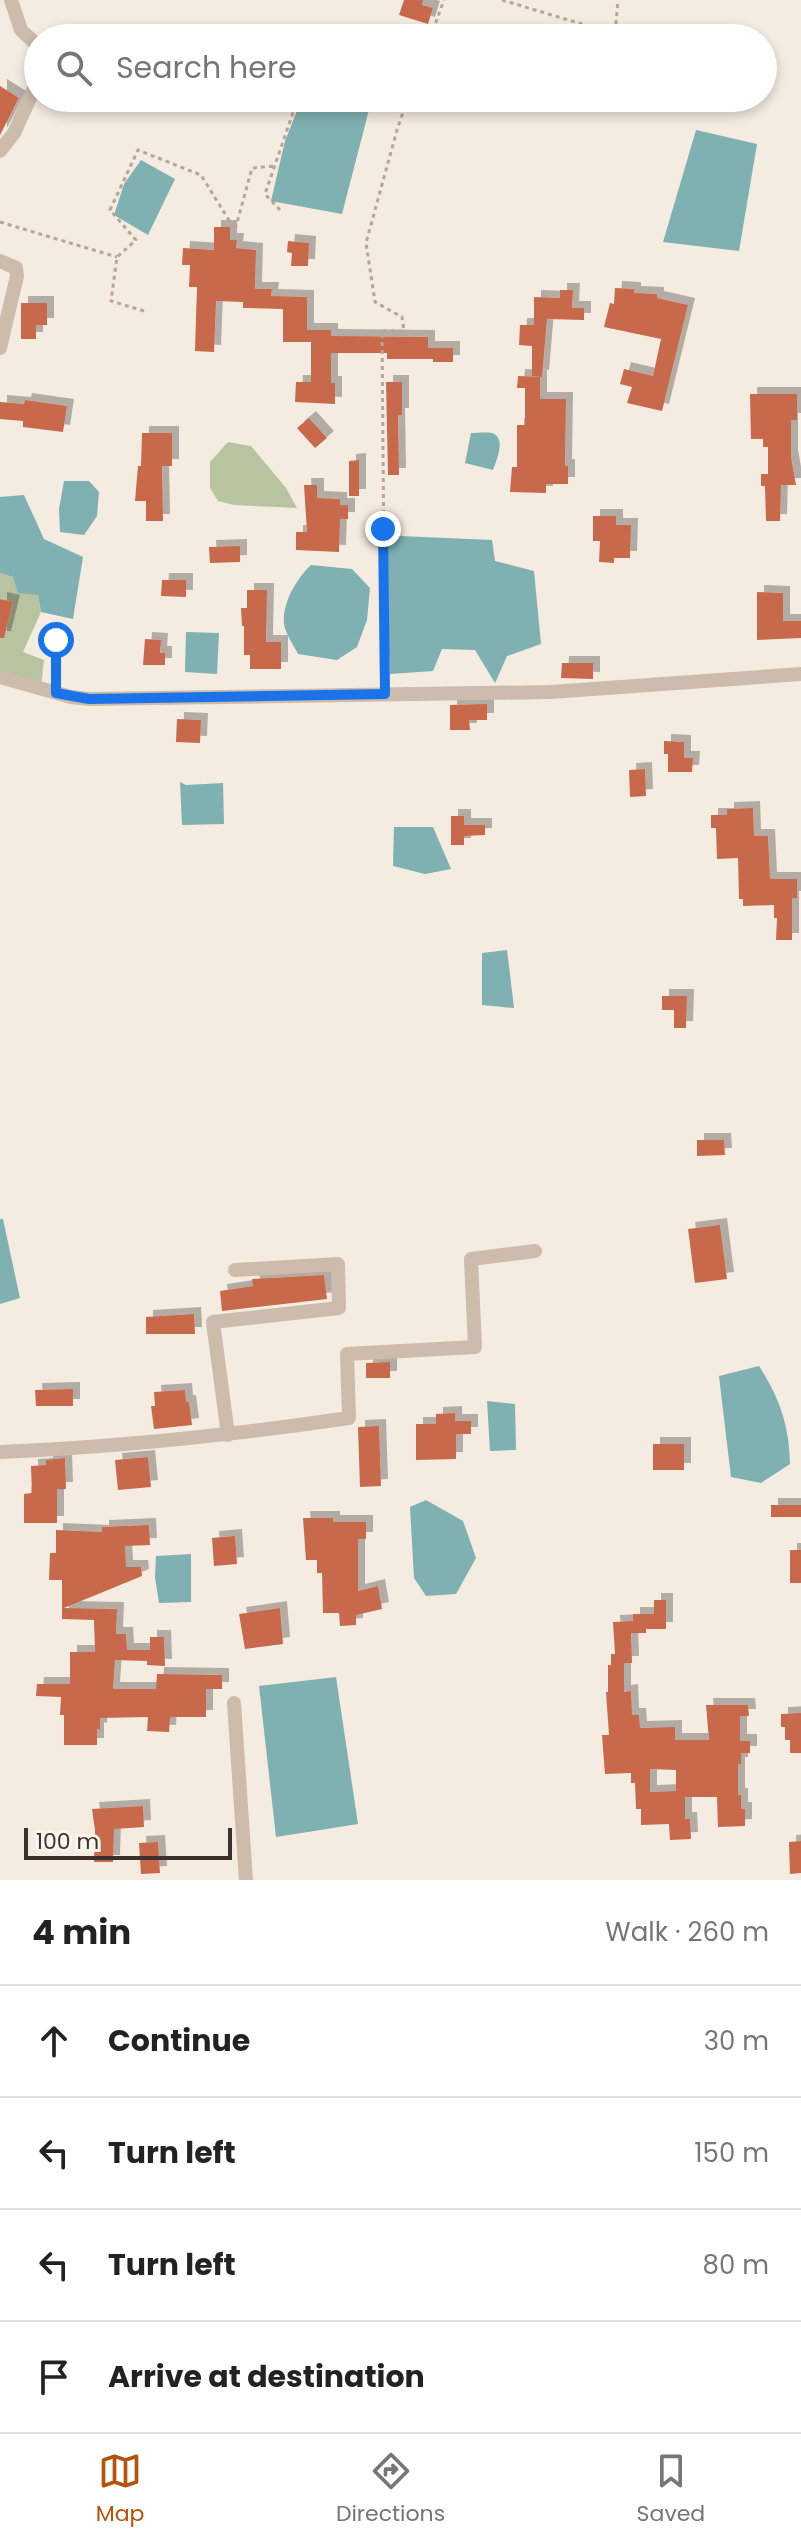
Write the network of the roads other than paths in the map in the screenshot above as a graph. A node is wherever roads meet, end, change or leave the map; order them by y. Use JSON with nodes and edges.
{"nodes":[{"id":1,"x":11,"y":0,"type":"edge"},
{"id":2,"x":24,"y":33,"type":"edge"},
{"id":3,"x":24,"y":111,"type":"edge"},
{"id":4,"x":0,"y":151,"type":"edge"},
{"id":5,"x":0,"y":261,"type":"edge"},
{"id":6,"x":0,"y":348,"type":"edge"},
{"id":7,"x":56,"y":640,"type":"dead end"},
{"id":8,"x":801,"y":674,"type":"edge"},
{"id":9,"x":0,"y":677,"type":"edge"},
{"id":10,"x":56,"y":693,"type":"junction"},
{"id":11,"x":535,"y":1251,"type":"dead end"},
{"id":12,"x":235,"y":1270,"type":"dead end"},
{"id":13,"x":228,"y":1435,"type":"junction"},
{"id":14,"x":0,"y":1452,"type":"edge"},
{"id":15,"x":234,"y":1703,"type":"dead end"},
{"id":16,"x":246,"y":1880,"type":"edge"}],
"edges":[{"from":1,"to":2,"type":"street"},
{"from":3,"to":4,"type":"street"},
{"from":5,"to":6,"type":"street"},
{"from":7,"to":10,"type":"lane"},
{"from":8,"to":10,"type":"street"},
{"from":9,"to":10,"type":"street"},
{"from":11,"to":13,"type":"street"},
{"from":12,"to":13,"type":"street"},
{"from":13,"to":14,"type":"street"},
{"from":15,"to":16,"type":"street"}]}
